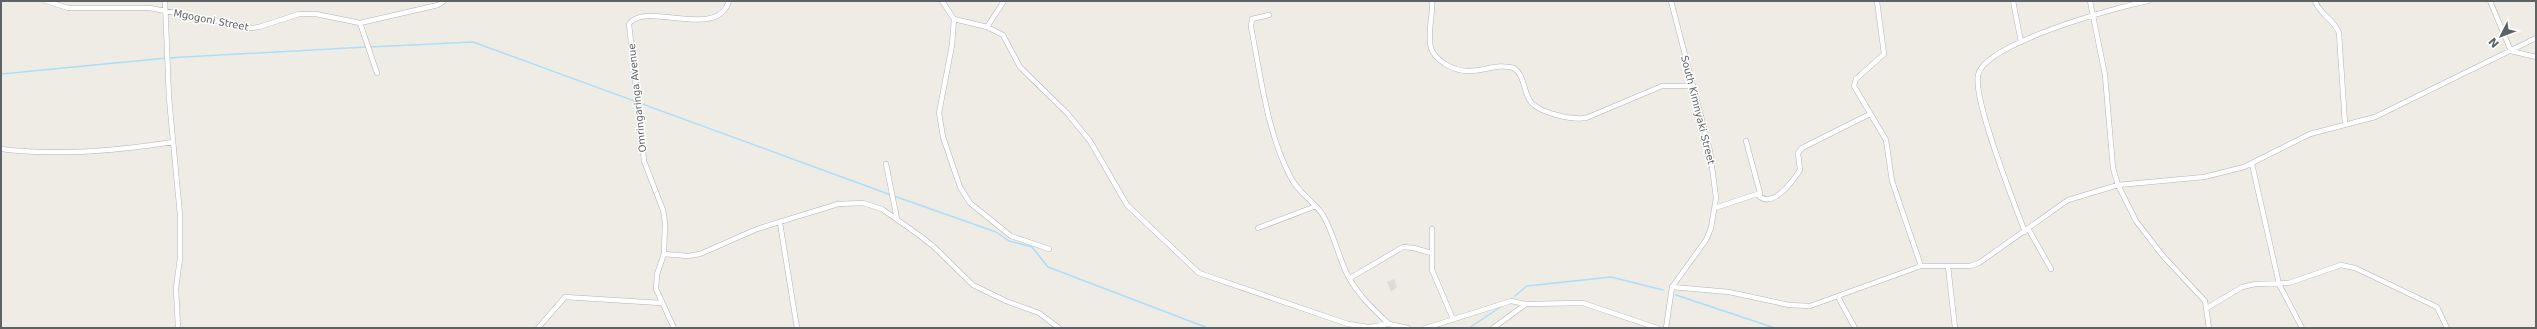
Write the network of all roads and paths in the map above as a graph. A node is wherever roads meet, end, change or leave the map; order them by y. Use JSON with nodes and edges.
{"nodes":[{"id":1,"x":46,"y":1,"type":"edge"},
{"id":2,"x":165,"y":1,"type":"edge"},
{"id":3,"x":444,"y":1,"type":"edge"},
{"id":4,"x":729,"y":1,"type":"edge"},
{"id":5,"x":942,"y":1,"type":"edge"},
{"id":6,"x":1004,"y":1,"type":"edge"},
{"id":7,"x":1432,"y":1,"type":"edge"},
{"id":8,"x":1672,"y":1,"type":"edge"},
{"id":9,"x":1877,"y":1,"type":"edge"},
{"id":10,"x":2013,"y":1,"type":"edge"},
{"id":11,"x":2090,"y":1,"type":"edge"},
{"id":12,"x":2148,"y":1,"type":"edge"},
{"id":13,"x":2315,"y":1,"type":"edge"},
{"id":14,"x":2490,"y":1,"type":"edge"},
{"id":15,"x":165,"y":11,"type":"junction"},
{"id":16,"x":636,"y":13,"type":"dead end"},
{"id":17,"x":699,"y":14,"type":"dead end"},
{"id":18,"x":1269,"y":15,"type":"dead end"},
{"id":19,"x":2092,"y":16,"type":"junction"},
{"id":20,"x":954,"y":19,"type":"junction"},
{"id":21,"x":360,"y":23,"type":"junction"},
{"id":22,"x":987,"y":27,"type":"junction"},
{"id":23,"x":2536,"y":38,"type":"edge"},
{"id":24,"x":2021,"y":42,"type":"junction"},
{"id":25,"x":2511,"y":51,"type":"junction"},
{"id":26,"x":2536,"y":57,"type":"edge"},
{"id":27,"x":376,"y":73,"type":"dead end"},
{"id":28,"x":1692,"y":86,"type":"junction"},
{"id":29,"x":1870,"y":114,"type":"junction"},
{"id":30,"x":2345,"y":124,"type":"junction"},
{"id":31,"x":1746,"y":141,"type":"dead end"},
{"id":32,"x":173,"y":142,"type":"junction"},
{"id":33,"x":1,"y":149,"type":"edge"},
{"id":34,"x":886,"y":164,"type":"dead end"},
{"id":35,"x":2252,"y":164,"type":"junction"},
{"id":36,"x":2118,"y":185,"type":"junction"},
{"id":37,"x":1758,"y":195,"type":"junction"},
{"id":38,"x":1316,"y":206,"type":"junction"},
{"id":39,"x":1715,"y":208,"type":"junction"},
{"id":40,"x":897,"y":219,"type":"junction"},
{"id":41,"x":780,"y":223,"type":"junction"},
{"id":42,"x":1258,"y":228,"type":"dead end"},
{"id":43,"x":1432,"y":229,"type":"dead end"},
{"id":44,"x":2027,"y":231,"type":"junction"},
{"id":45,"x":1049,"y":249,"type":"dead end"},
{"id":46,"x":1431,"y":253,"type":"junction"},
{"id":47,"x":664,"y":254,"type":"junction"},
{"id":48,"x":1921,"y":266,"type":"junction"},
{"id":49,"x":1948,"y":266,"type":"junction"},
{"id":50,"x":2051,"y":269,"type":"dead end"},
{"id":51,"x":1350,"y":278,"type":"junction"},
{"id":52,"x":2279,"y":284,"type":"junction"},
{"id":53,"x":1672,"y":287,"type":"junction"},
{"id":54,"x":1838,"y":297,"type":"junction"},
{"id":55,"x":661,"y":302,"type":"junction"},
{"id":56,"x":1526,"y":304,"type":"junction"},
{"id":57,"x":2208,"y":308,"type":"junction"},
{"id":58,"x":1453,"y":320,"type":"junction"},
{"id":59,"x":1051,"y":321,"type":"junction"},
{"id":60,"x":1389,"y":324,"type":"junction"},
{"id":61,"x":178,"y":328,"type":"edge"},
{"id":62,"x":538,"y":328,"type":"edge"},
{"id":63,"x":674,"y":328,"type":"edge"},
{"id":64,"x":796,"y":328,"type":"edge"},
{"id":65,"x":1051,"y":328,"type":"edge"},
{"id":66,"x":1059,"y":328,"type":"edge"},
{"id":67,"x":1408,"y":328,"type":"edge"},
{"id":68,"x":1426,"y":328,"type":"edge"},
{"id":69,"x":1493,"y":328,"type":"edge"},
{"id":70,"x":1657,"y":328,"type":"edge"},
{"id":71,"x":1666,"y":328,"type":"edge"},
{"id":72,"x":1855,"y":328,"type":"edge"},
{"id":73,"x":1955,"y":328,"type":"edge"},
{"id":74,"x":2209,"y":328,"type":"edge"},
{"id":75,"x":2302,"y":328,"type":"edge"},
{"id":76,"x":2447,"y":328,"type":"edge"}],
"edges":[{"from":1,"to":15,"type":"street","name":"Mgogoni Street"},
{"from":2,"to":15,"type":"street"},
{"from":3,"to":21,"type":"street","name":"Mgogoni Street"},
{"from":4,"to":17,"type":"street"},
{"from":5,"to":20,"type":"street"},
{"from":6,"to":22,"type":"street"},
{"from":7,"to":28,"type":"street"},
{"from":8,"to":28,"type":"street","name":"South Kimnyaki Street"},
{"from":9,"to":29,"type":"street"},
{"from":10,"to":24,"type":"street"},
{"from":11,"to":19,"type":"street"},
{"from":12,"to":19,"type":"street"},
{"from":13,"to":30,"type":"street"},
{"from":14,"to":25,"type":"street"},
{"from":15,"to":21,"type":"street","name":"Mgogoni Street"},
{"from":15,"to":32,"type":"street"},
{"from":16,"to":47,"type":"street","name":"Omringaringa Avenue"},
{"from":18,"to":38,"type":"street"},
{"from":19,"to":24,"type":"street"},
{"from":19,"to":36,"type":"street"},
{"from":20,"to":22,"type":"street"},
{"from":20,"to":45,"type":"street"},
{"from":21,"to":27,"type":"street"},
{"from":22,"to":60,"type":"street"},
{"from":23,"to":25,"type":"street"},
{"from":24,"to":44,"type":"street"},
{"from":25,"to":26,"type":"street"},
{"from":25,"to":30,"type":"street"},
{"from":28,"to":39,"type":"street","name":"South Kimnyaki Street"},
{"from":29,"to":37,"type":"street"},
{"from":29,"to":48,"type":"street"},
{"from":30,"to":35,"type":"street"},
{"from":31,"to":37,"type":"street"},
{"from":32,"to":33,"type":"street"},
{"from":32,"to":61,"type":"street"},
{"from":34,"to":40,"type":"street"},
{"from":35,"to":36,"type":"street"},
{"from":35,"to":52,"type":"street"},
{"from":36,"to":44,"type":"street"},
{"from":36,"to":57,"type":"street"},
{"from":37,"to":39,"type":"street"},
{"from":38,"to":42,"type":"street"},
{"from":38,"to":51,"type":"street"},
{"from":39,"to":53,"type":"street","name":"South Kimnyaki Street"},
{"from":40,"to":41,"type":"street"},
{"from":40,"to":59,"type":"street"},
{"from":41,"to":47,"type":"street"},
{"from":41,"to":64,"type":"street"},
{"from":43,"to":46,"type":"street"},
{"from":44,"to":49,"type":"street"},
{"from":44,"to":50,"type":"street"},
{"from":46,"to":51,"type":"street"},
{"from":46,"to":58,"type":"street"},
{"from":47,"to":55,"type":"street","name":"Omringaringa Avenue"},
{"from":48,"to":49,"type":"street"},
{"from":48,"to":54,"type":"street"},
{"from":49,"to":73,"type":"street"},
{"from":51,"to":60,"type":"street"},
{"from":52,"to":57,"type":"street"},
{"from":52,"to":75,"type":"street"},
{"from":52,"to":76,"type":"street"},
{"from":53,"to":54,"type":"street"},
{"from":53,"to":71,"type":"street","name":"South Kimnyaki Street"},
{"from":54,"to":72,"type":"street"},
{"from":55,"to":62,"type":"street"},
{"from":55,"to":63,"type":"street","name":"Omringaringa Avenue"},
{"from":56,"to":58,"type":"street"},
{"from":56,"to":69,"type":"street"},
{"from":56,"to":70,"type":"street"},
{"from":57,"to":74,"type":"street"},
{"from":58,"to":68,"type":"street"},
{"from":59,"to":65,"type":"street"},
{"from":59,"to":66,"type":"street"},
{"from":60,"to":67,"type":"street"}]}
